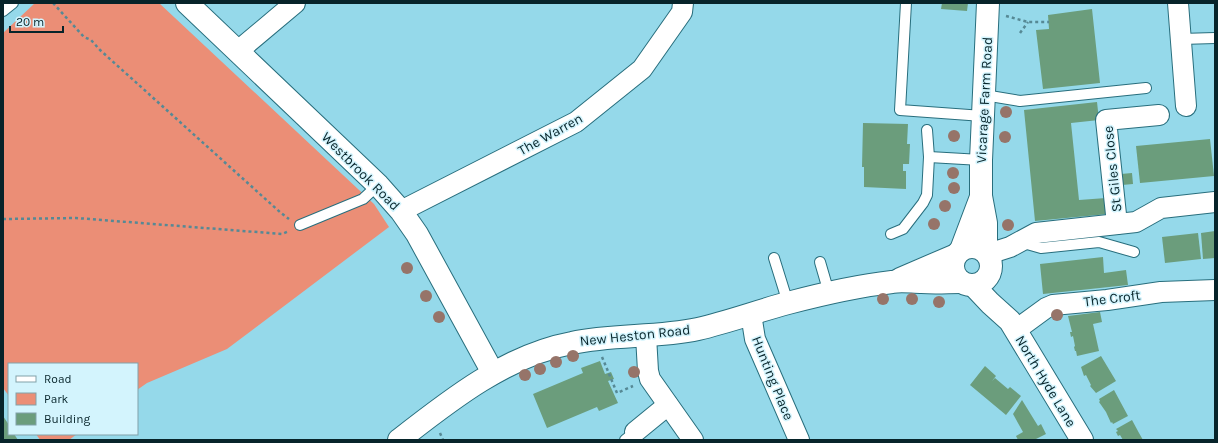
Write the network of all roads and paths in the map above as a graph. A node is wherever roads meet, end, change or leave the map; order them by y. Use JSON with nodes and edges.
{"nodes":[{"id":1,"x":13,"y":3,"type":"edge"},
{"id":2,"x":53,"y":3,"type":"edge"},
{"id":3,"x":187,"y":3,"type":"edge"},
{"id":4,"x":295,"y":3,"type":"edge"},
{"id":5,"x":683,"y":3,"type":"edge"},
{"id":6,"x":906,"y":3,"type":"edge"},
{"id":7,"x":1178,"y":3,"type":"edge"},
{"id":8,"x":988,"y":7,"type":"edge"},
{"id":9,"x":3,"y":11,"type":"edge"},
{"id":10,"x":1028,"y":22,"type":"junction"},
{"id":11,"x":1048,"y":22,"type":"dead end"},
{"id":12,"x":1020,"y":33,"type":"dead end"},
{"id":13,"x":1215,"y":38,"type":"edge"},
{"id":14,"x":1181,"y":39,"type":"junction"},
{"id":15,"x":238,"y":51,"type":"junction"},
{"id":16,"x":1146,"y":88,"type":"dead end"},
{"id":17,"x":983,"y":105,"type":"junction"},
{"id":18,"x":1186,"y":106,"type":"dead end"},
{"id":19,"x":1159,"y":114,"type":"dead end"},
{"id":20,"x":927,"y":130,"type":"dead end"},
{"id":21,"x":929,"y":157,"type":"junction"},
{"id":22,"x":980,"y":160,"type":"junction"},
{"id":23,"x":378,"y":185,"type":"junction"},
{"id":24,"x":981,"y":196,"type":"junction"},
{"id":25,"x":1215,"y":202,"type":"edge"},
{"id":26,"x":401,"y":211,"type":"junction"},
{"id":27,"x":3,"y":219,"type":"edge"},
{"id":28,"x":1117,"y":224,"type":"junction"},
{"id":29,"x":300,"y":225,"type":"junction"},
{"id":30,"x":891,"y":234,"type":"dead end"},
{"id":31,"x":1020,"y":242,"type":"junction"},
{"id":32,"x":959,"y":252,"type":"junction"},
{"id":33,"x":1134,"y":252,"type":"dead end"},
{"id":34,"x":774,"y":258,"type":"dead end"},
{"id":35,"x":988,"y":259,"type":"junction"},
{"id":36,"x":820,"y":262,"type":"dead end"},
{"id":37,"x":893,"y":281,"type":"junction"},
{"id":38,"x":967,"y":283,"type":"junction"},
{"id":39,"x":1215,"y":290,"type":"edge"},
{"id":40,"x":829,"y":293,"type":"junction"},
{"id":41,"x":788,"y":303,"type":"junction"},
{"id":42,"x":751,"y":314,"type":"junction"},
{"id":43,"x":1013,"y":326,"type":"junction"},
{"id":44,"x":646,"y":336,"type":"junction"},
{"id":45,"x":594,"y":339,"type":"junction"},
{"id":46,"x":493,"y":373,"type":"junction"},
{"id":47,"x":650,"y":379,"type":"junction"},
{"id":48,"x":668,"y":405,"type":"junction"},
{"id":49,"x":630,"y":436,"type":"edge"},
{"id":50,"x":400,"y":440,"type":"edge"},
{"id":51,"x":693,"y":440,"type":"edge"},
{"id":52,"x":799,"y":440,"type":"edge"},
{"id":53,"x":1082,"y":440,"type":"edge"}],
"edges":[{"from":1,"to":9,"type":"lane"},
{"from":2,"to":29,"type":"path"},
{"from":3,"to":15,"type":"street","name":"Westbrook Road"},
{"from":4,"to":15,"type":"street"},
{"from":5,"to":26,"type":"street","name":"The Warren"},
{"from":6,"to":17,"type":"lane"},
{"from":7,"to":14,"type":"street"},
{"from":8,"to":10,"type":"path"},
{"from":8,"to":17,"type":"street","name":"Vicarage Farm Road"},
{"from":10,"to":11,"type":"path"},
{"from":10,"to":12,"type":"path"},
{"from":13,"to":14,"type":"lane"},
{"from":14,"to":18,"type":"street"},
{"from":15,"to":23,"type":"street","name":"Westbrook Road"},
{"from":16,"to":17,"type":"lane"},
{"from":17,"to":22,"type":"street","name":"Vicarage Farm Road"},
{"from":19,"to":28,"type":"street","name":"St Giles Close"},
{"from":20,"to":21,"type":"lane"},
{"from":21,"to":22,"type":"lane"},
{"from":21,"to":30,"type":"lane"},
{"from":22,"to":24,"type":"street","name":"Vicarage Farm Road"},
{"from":23,"to":26,"type":"street","name":"Westbrook Road"},
{"from":23,"to":29,"type":"lane"},
{"from":24,"to":32,"type":"street","name":"Vicarage Farm Road"},
{"from":24,"to":35,"type":"street","name":"Vicarage Farm Road"},
{"from":25,"to":28,"type":"street","name":"St Giles Close"},
{"from":26,"to":46,"type":"street","name":"Westbrook Road"},
{"from":27,"to":29,"type":"path"},
{"from":28,"to":31,"type":"street","name":"St Giles Close"},
{"from":31,"to":33,"type":"lane"},
{"from":31,"to":35,"type":"street","name":"St Giles Close"},
{"from":32,"to":35,"type":"street"},
{"from":32,"to":37,"type":"street","name":"New Heston Road"},
{"from":32,"to":38,"type":"street"},
{"from":34,"to":41,"type":"lane"},
{"from":35,"to":38,"type":"street"},
{"from":35,"to":43,"type":"street","name":"North Hyde Lane"},
{"from":36,"to":40,"type":"lane"},
{"from":37,"to":38,"type":"street","name":"New Heston Road"},
{"from":37,"to":40,"type":"street","name":"New Heston Road"},
{"from":38,"to":43,"type":"street","name":"North Hyde Lane"},
{"from":39,"to":43,"type":"street","name":"The Croft"},
{"from":40,"to":41,"type":"street","name":"New Heston Road"},
{"from":41,"to":42,"type":"street","name":"New Heston Road"},
{"from":42,"to":44,"type":"street","name":"New Heston Road"},
{"from":42,"to":52,"type":"street","name":"Hunting Place"},
{"from":43,"to":53,"type":"street","name":"North Hyde Lane"},
{"from":44,"to":45,"type":"street","name":"New Heston Road"},
{"from":44,"to":47,"type":"street"},
{"from":45,"to":46,"type":"street","name":"New Heston Road"},
{"from":45,"to":47,"type":"path"},
{"from":46,"to":50,"type":"street","name":"New Heston Road"},
{"from":47,"to":48,"type":"street"},
{"from":48,"to":49,"type":"street"},
{"from":48,"to":51,"type":"street"}]}
